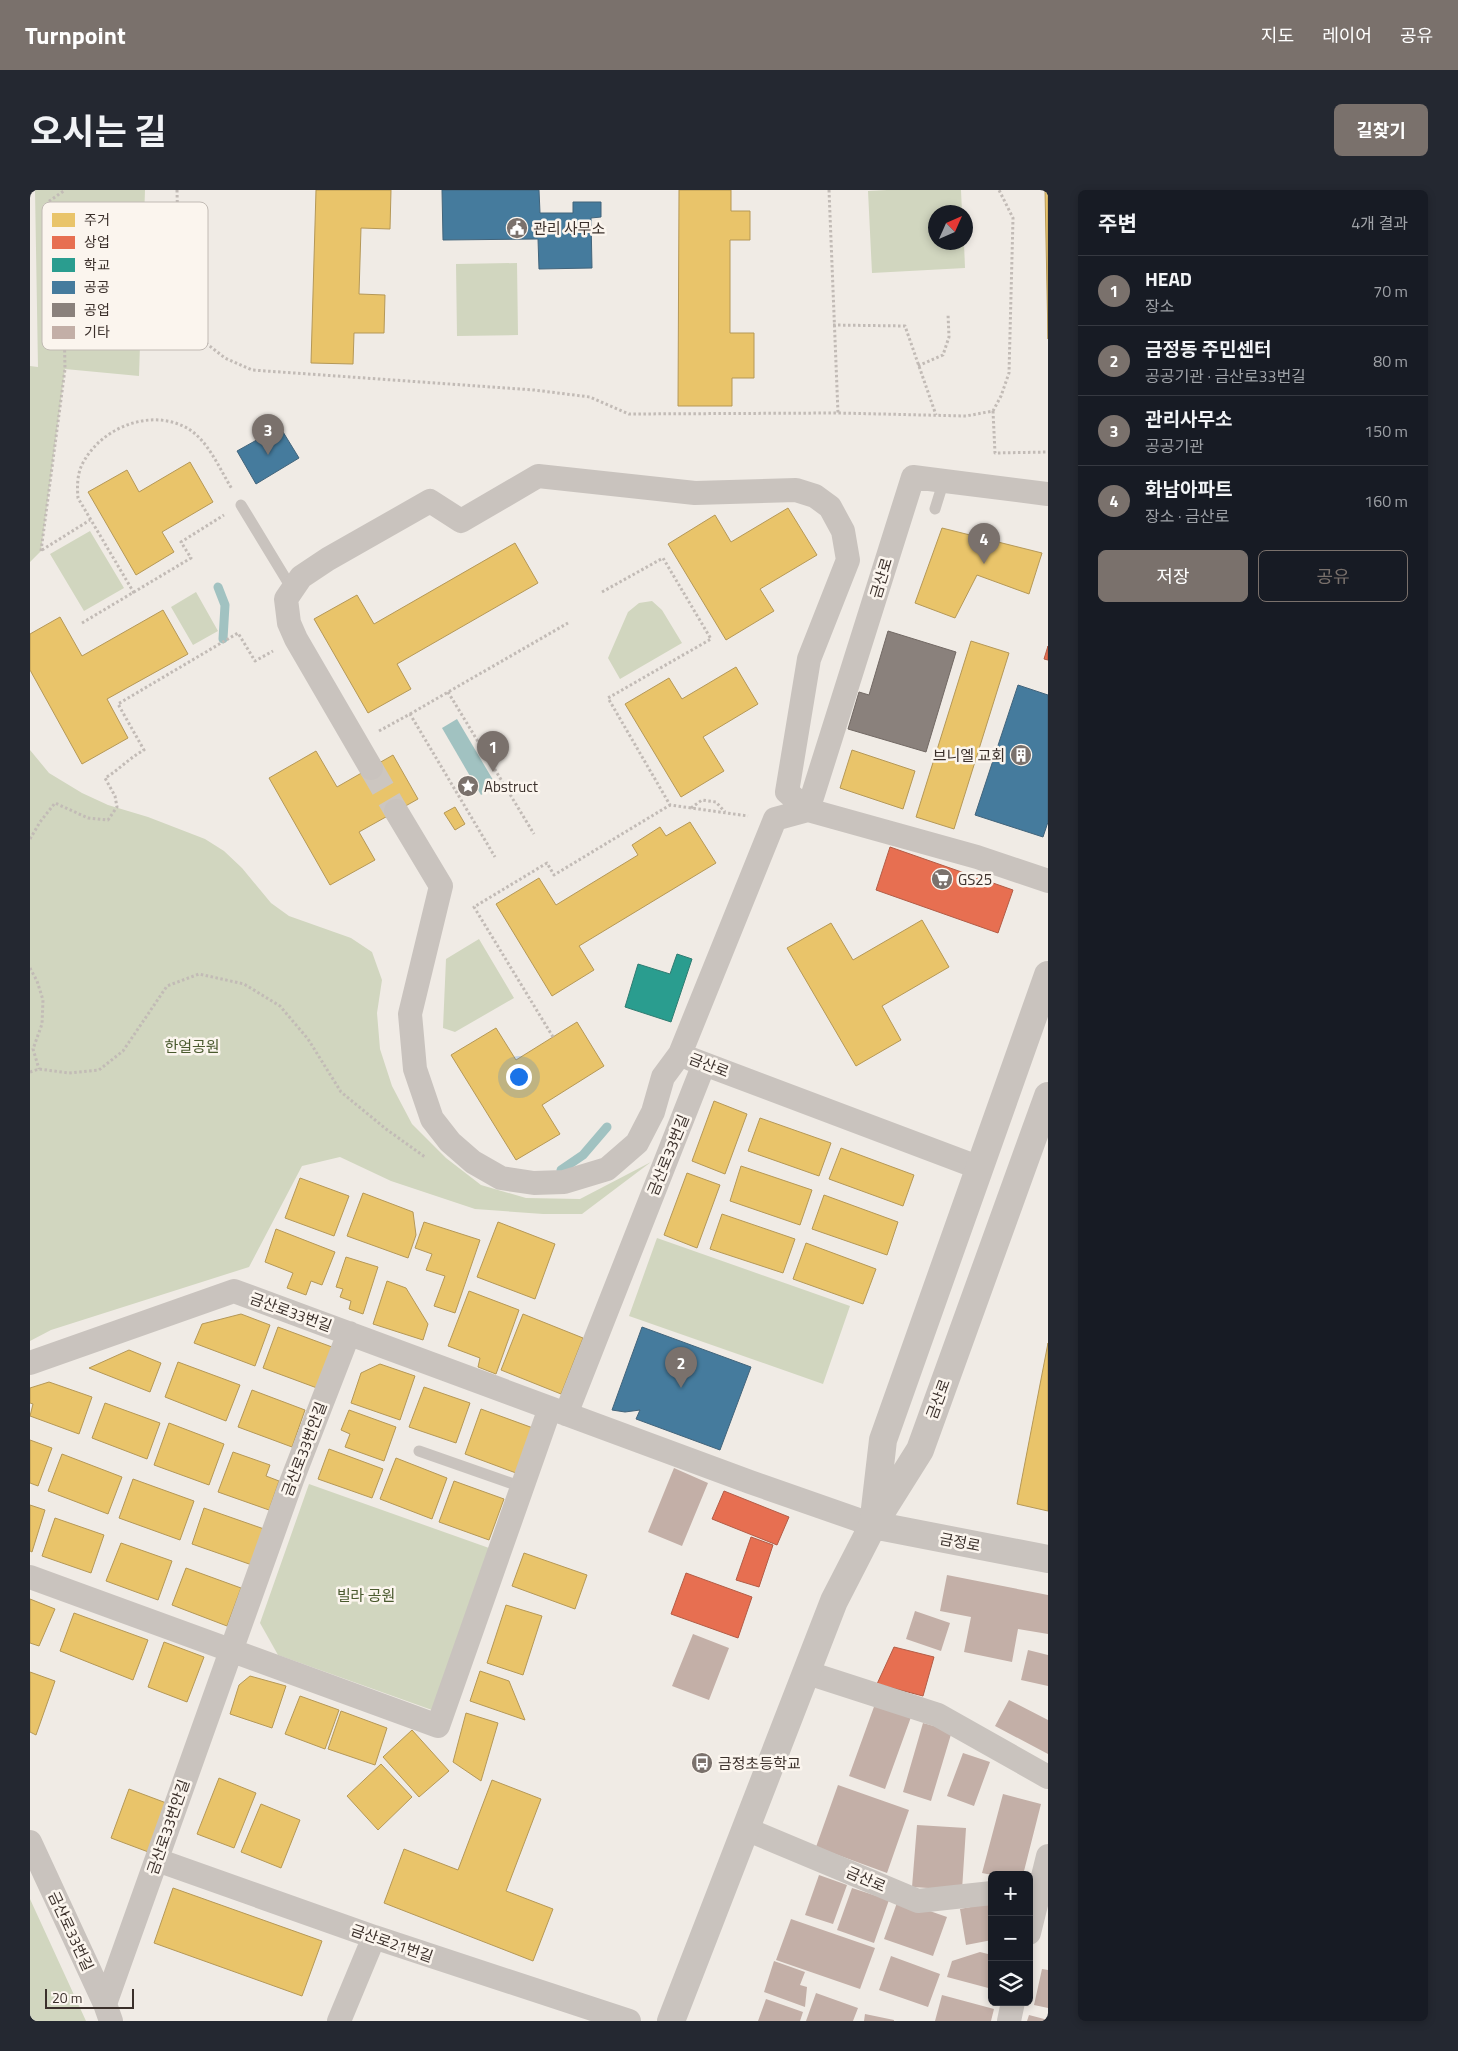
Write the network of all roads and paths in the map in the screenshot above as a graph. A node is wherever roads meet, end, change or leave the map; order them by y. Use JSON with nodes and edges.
{"nodes":[{"id":1,"x":65,"y":190,"type":"edge"},
{"id":2,"x":829,"y":190,"type":"edge"},
{"id":3,"x":999,"y":190,"type":"edge"},
{"id":4,"x":48,"y":202,"type":"edge"},
{"id":5,"x":948,"y":314,"type":"dead end"},
{"id":6,"x":833,"y":325,"type":"junction"},
{"id":7,"x":208,"y":345,"type":"edge"},
{"id":8,"x":65,"y":350,"type":"edge"},
{"id":9,"x":918,"y":366,"type":"junction"},
{"id":10,"x":993,"y":411,"type":"junction"},
{"id":11,"x":838,"y":414,"type":"junction"},
{"id":12,"x":936,"y":416,"type":"junction"},
{"id":13,"x":1048,"y":452,"type":"edge"},
{"id":14,"x":944,"y":480,"type":"junction"},
{"id":15,"x":1048,"y":494,"type":"edge"},
{"id":16,"x":241,"y":505,"type":"junction"},
{"id":17,"x":935,"y":509,"type":"dead end"},
{"id":18,"x":90,"y":520,"type":"junction"},
{"id":19,"x":292,"y":589,"type":"junction"},
{"id":20,"x":602,"y":592,"type":"dead end"},
{"id":21,"x":134,"y":593,"type":"junction"},
{"id":22,"x":82,"y":623,"type":"dead end"},
{"id":23,"x":568,"y":623,"type":"dead end"},
{"id":24,"x":296,"y":639,"type":"junction"},
{"id":25,"x":448,"y":692,"type":"junction"},
{"id":26,"x":410,"y":714,"type":"junction"},
{"id":27,"x":357,"y":744,"type":"junction"},
{"id":28,"x":371,"y":768,"type":"tunnel mouth"},
{"id":29,"x":670,"y":805,"type":"junction"},
{"id":30,"x":691,"y":809,"type":"junction"},
{"id":31,"x":808,"y":810,"type":"junction"},
{"id":32,"x":396,"y":811,"type":"tunnel mouth"},
{"id":33,"x":725,"y":813,"type":"junction"},
{"id":34,"x":775,"y":819,"type":"junction"},
{"id":35,"x":534,"y":834,"type":"dead end"},
{"id":36,"x":30,"y":839,"type":"edge"},
{"id":37,"x":495,"y":857,"type":"dead end"},
{"id":38,"x":1048,"y":881,"type":"edge"},
{"id":39,"x":30,"y":968,"type":"edge"},
{"id":40,"x":1048,"y":975,"type":"edge"},
{"id":41,"x":244,"y":984,"type":"dead end"},
{"id":42,"x":553,"y":1036,"type":"dead end"},
{"id":43,"x":680,"y":1054,"type":"junction"},
{"id":44,"x":704,"y":1064,"type":"junction"},
{"id":45,"x":39,"y":1069,"type":"junction"},
{"id":46,"x":30,"y":1072,"type":"edge"},
{"id":47,"x":1048,"y":1096,"type":"edge"},
{"id":48,"x":980,"y":1168,"type":"junction"},
{"id":49,"x":349,"y":1333,"type":"junction"},
{"id":50,"x":30,"y":1362,"type":"edge"},
{"id":51,"x":558,"y":1411,"type":"junction"},
{"id":52,"x":420,"y":1451,"type":"dead end"},
{"id":53,"x":522,"y":1487,"type":"junction"},
{"id":54,"x":873,"y":1525,"type":"junction"},
{"id":55,"x":1048,"y":1559,"type":"edge"},
{"id":56,"x":30,"y":1577,"type":"edge"},
{"id":57,"x":231,"y":1650,"type":"junction"},
{"id":58,"x":805,"y":1672,"type":"junction"},
{"id":59,"x":1048,"y":1777,"type":"edge"},
{"id":60,"x":746,"y":1829,"type":"junction"},
{"id":61,"x":30,"y":1842,"type":"edge"},
{"id":62,"x":157,"y":1860,"type":"junction"},
{"id":63,"x":1042,"y":1874,"type":"edge"},
{"id":64,"x":988,"y":1893,"type":"edge"},
{"id":65,"x":1033,"y":1916,"type":"edge"},
{"id":66,"x":374,"y":1937,"type":"junction"},
{"id":67,"x":1012,"y":2006,"type":"edge"},
{"id":68,"x":108,"y":2013,"type":"edge"},
{"id":69,"x":339,"y":2021,"type":"edge"},
{"id":70,"x":629,"y":2021,"type":"edge"},
{"id":71,"x":670,"y":2021,"type":"edge"},
{"id":72,"x":1009,"y":2021,"type":"edge"}],
"edges":[{"from":1,"to":4,"type":"path"},
{"from":2,"to":6,"type":"path"},
{"from":3,"to":10,"type":"path"},
{"from":5,"to":9,"type":"path"},
{"from":6,"to":9,"type":"path"},
{"from":6,"to":11,"type":"path"},
{"from":7,"to":11,"type":"path"},
{"from":8,"to":18,"type":"path"},
{"from":9,"to":12,"type":"path"},
{"from":10,"to":12,"type":"path"},
{"from":10,"to":13,"type":"path"},
{"from":11,"to":12,"type":"path"},
{"from":14,"to":15,"type":"street","name":"금산로"},
{"from":14,"to":17,"type":"lane"},
{"from":14,"to":31,"type":"street","name":"금산로"},
{"from":16,"to":18,"type":"path"},
{"from":16,"to":19,"type":"lane"},
{"from":16,"to":21,"type":"path"},
{"from":18,"to":21,"type":"path"},
{"from":19,"to":24,"type":"street"},
{"from":19,"to":31,"type":"street"},
{"from":20,"to":29,"type":"path"},
{"from":21,"to":22,"type":"path"},
{"from":23,"to":25,"type":"path"},
{"from":24,"to":27,"type":"street"},
{"from":24,"to":36,"type":"path"},
{"from":25,"to":26,"type":"path"},
{"from":25,"to":35,"type":"path"},
{"from":26,"to":27,"type":"path"},
{"from":26,"to":37,"type":"path"},
{"from":27,"to":28,"type":"street"},
{"from":29,"to":30,"type":"path"},
{"from":29,"to":42,"type":"path"},
{"from":30,"to":33,"type":"path"},
{"from":30,"to":33,"type":"path"},
{"from":31,"to":34,"type":"street"},
{"from":31,"to":38,"type":"street"},
{"from":32,"to":43,"type":"street"},
{"from":33,"to":34,"type":"path"},
{"from":34,"to":43,"type":"street","name":"금산로"},
{"from":39,"to":45,"type":"path"},
{"from":40,"to":48,"type":"street","name":"금산로"},
{"from":41,"to":45,"type":"path"},
{"from":43,"to":44,"type":"street","name":"금산로"},
{"from":44,"to":48,"type":"street","name":"금산로"},
{"from":44,"to":51,"type":"street","name":"금산로33번길"},
{"from":45,"to":46,"type":"path"},
{"from":47,"to":54,"type":"street","name":"금산로"},
{"from":48,"to":54,"type":"street","name":"금산로"},
{"from":49,"to":50,"type":"street","name":"금산로33번길"},
{"from":49,"to":51,"type":"street","name":"금산로33번길"},
{"from":49,"to":57,"type":"street","name":"금산로33번안길"},
{"from":51,"to":53,"type":"street","name":"금산로33번길"},
{"from":51,"to":54,"type":"street","name":"금산로33번길"},
{"from":52,"to":53,"type":"lane"},
{"from":53,"to":57,"type":"street","name":"금산로33번길"},
{"from":54,"to":55,"type":"street","name":"금정로"},
{"from":54,"to":58,"type":"street","name":"금산로"},
{"from":56,"to":57,"type":"street"},
{"from":57,"to":62,"type":"street","name":"금산로33번안길"},
{"from":58,"to":59,"type":"street"},
{"from":58,"to":60,"type":"street","name":"금산로"},
{"from":60,"to":64,"type":"street","name":"금산로"},
{"from":60,"to":71,"type":"street","name":"금산로"},
{"from":61,"to":68,"type":"street","name":"금산로33번길"},
{"from":62,"to":66,"type":"street","name":"금산로21번길"},
{"from":62,"to":68,"type":"street","name":"금산로33번안길"},
{"from":63,"to":65,"type":"street"},
{"from":66,"to":69,"type":"street"},
{"from":66,"to":70,"type":"street","name":"금산로21번길"},
{"from":67,"to":72,"type":"street"}]}
